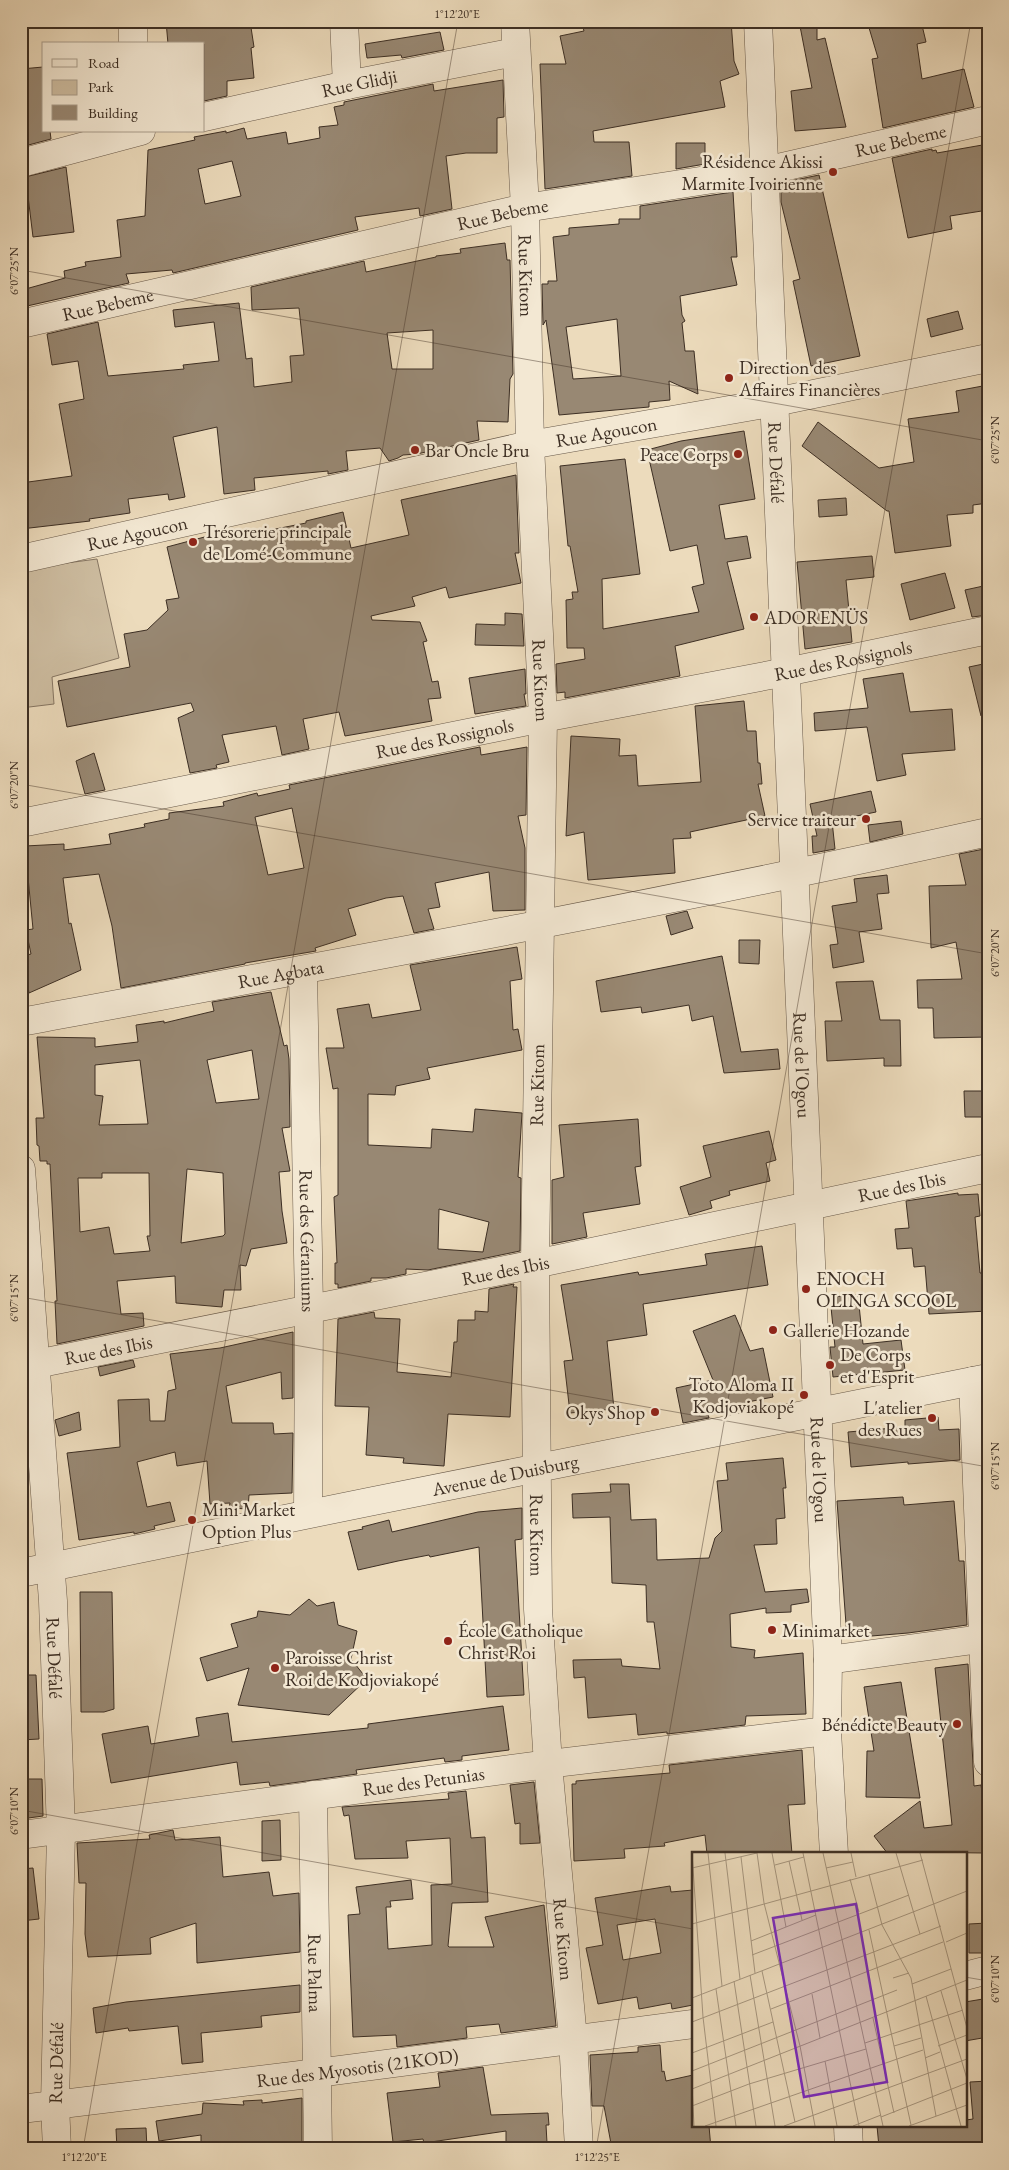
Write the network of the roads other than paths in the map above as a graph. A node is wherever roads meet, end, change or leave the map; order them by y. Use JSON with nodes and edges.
{"nodes":[{"id":1,"x":132,"y":21,"type":"edge"},
{"id":2,"x":344,"y":21,"type":"edge"},
{"id":3,"x":514,"y":21,"type":"edge"},
{"id":4,"x":758,"y":21,"type":"edge"},
{"id":5,"x":133,"y":42,"type":"edge"},
{"id":6,"x":515,"y":52,"type":"junction"},
{"id":7,"x":347,"y":85,"type":"junction"},
{"id":8,"x":205,"y":117,"type":"edge"},
{"id":9,"x":988,"y":120,"type":"edge"},
{"id":10,"x":136,"y":132,"type":"edge"},
{"id":11,"x":21,"y":163,"type":"edge"},
{"id":12,"x":765,"y":171,"type":"junction"},
{"id":13,"x":525,"y":208,"type":"junction"},
{"id":14,"x":21,"y":324,"type":"edge"},
{"id":15,"x":988,"y":358,"type":"edge"},
{"id":16,"x":775,"y":402,"type":"junction"},
{"id":17,"x":530,"y":446,"type":"junction"},
{"id":18,"x":21,"y":558,"type":"edge"},
{"id":19,"x":988,"y":630,"type":"edge"},
{"id":20,"x":786,"y":672,"type":"junction"},
{"id":21,"x":543,"y":718,"type":"junction"},
{"id":22,"x":21,"y":823,"type":"edge"},
{"id":23,"x":988,"y":832,"type":"edge"},
{"id":24,"x":795,"y":875,"type":"junction"},
{"id":25,"x":539,"y":926,"type":"junction"},
{"id":26,"x":304,"y":970,"type":"junction"},
{"id":27,"x":21,"y":1022,"type":"edge"},
{"id":28,"x":988,"y":1168,"type":"edge"},
{"id":29,"x":21,"y":1169,"type":"edge"},
{"id":30,"x":809,"y":1204,"type":"junction"},
{"id":31,"x":535,"y":1264,"type":"junction"},
{"id":32,"x":309,"y":1308,"type":"junction"},
{"id":33,"x":28,"y":1365,"type":"edge"},
{"id":34,"x":981,"y":1380,"type":"edge"},
{"id":35,"x":818,"y":1412,"type":"junction"},
{"id":36,"x":538,"y":1470,"type":"junction"},
{"id":37,"x":308,"y":1513,"type":"junction"},
{"id":38,"x":51,"y":1567,"type":"junction"},
{"id":39,"x":21,"y":1573,"type":"edge"},
{"id":40,"x":986,"y":1639,"type":"edge"},
{"id":41,"x":828,"y":1660,"type":"junction"},
{"id":42,"x":827,"y":1732,"type":"junction"},
{"id":43,"x":988,"y":1762,"type":"edge"},
{"id":44,"x":548,"y":1764,"type":"junction"},
{"id":45,"x":313,"y":1795,"type":"junction"},
{"id":46,"x":61,"y":1831,"type":"junction"},
{"id":47,"x":21,"y":1835,"type":"edge"},
{"id":48,"x":834,"y":1852,"type":"edge"},
{"id":49,"x":988,"y":1970,"type":"edge"},
{"id":50,"x":966,"y":1976,"type":"edge"},
{"id":51,"x":692,"y":2024,"type":"edge"},
{"id":52,"x":573,"y":2039,"type":"junction"},
{"id":53,"x":317,"y":2073,"type":"junction"},
{"id":54,"x":55,"y":2105,"type":"junction"},
{"id":55,"x":21,"y":2109,"type":"edge"},
{"id":56,"x":848,"y":2128,"type":"edge"},
{"id":57,"x":56,"y":2149,"type":"edge"},
{"id":58,"x":318,"y":2149,"type":"edge"},
{"id":59,"x":579,"y":2149,"type":"edge"},
{"id":60,"x":849,"y":2149,"type":"edge"}],
"edges":[{"from":1,"to":5,"type":"street"},
{"from":2,"to":7,"type":"street"},
{"from":3,"to":6,"type":"street","name":"Rue Kitom"},
{"from":4,"to":12,"type":"street","name":"Rue Défalé"},
{"from":6,"to":7,"type":"street","name":"Rue Glidji"},
{"from":6,"to":13,"type":"street","name":"Rue Kitom"},
{"from":7,"to":8,"type":"street","name":"Rue Glidji"},
{"from":9,"to":12,"type":"street","name":"Rue Bebeme"},
{"from":10,"to":11,"type":"street"},
{"from":12,"to":13,"type":"street","name":"Rue Bebeme"},
{"from":12,"to":16,"type":"street","name":"Rue Défalé"},
{"from":13,"to":14,"type":"street","name":"Rue Bebeme"},
{"from":13,"to":17,"type":"street","name":"Rue Kitom"},
{"from":15,"to":16,"type":"street","name":"Rue Agoucon"},
{"from":16,"to":17,"type":"street","name":"Rue Agoucon"},
{"from":16,"to":20,"type":"street","name":"Rue Défalé"},
{"from":17,"to":18,"type":"street","name":"Rue Agoucon"},
{"from":17,"to":21,"type":"street","name":"Rue Kitom"},
{"from":19,"to":20,"type":"street","name":"Rue des Rossignols"},
{"from":20,"to":21,"type":"street","name":"Rue des Rossignols"},
{"from":20,"to":24,"type":"street","name":"Rue Défalé"},
{"from":21,"to":22,"type":"street","name":"Rue des Rossignols"},
{"from":21,"to":25,"type":"street","name":"Rue Kitom"},
{"from":23,"to":24,"type":"street","name":"Rue Agbata"},
{"from":24,"to":25,"type":"street","name":"Rue Agbata"},
{"from":24,"to":30,"type":"street","name":"Rue de l'Ogou"},
{"from":25,"to":26,"type":"street","name":"Rue Agbata"},
{"from":25,"to":31,"type":"street","name":"Rue Kitom"},
{"from":26,"to":27,"type":"street","name":"Rue Agbata"},
{"from":26,"to":32,"type":"street","name":"Rue des Géraniums"},
{"from":28,"to":30,"type":"street","name":"Rue des Ibis"},
{"from":29,"to":33,"type":"street","name":"Rue Défalé"},
{"from":30,"to":31,"type":"street","name":"Rue des Ibis"},
{"from":30,"to":35,"type":"street","name":"Rue de l'Ogou"},
{"from":31,"to":32,"type":"street","name":"Rue des Ibis"},
{"from":31,"to":36,"type":"street","name":"Rue Kitom"},
{"from":32,"to":33,"type":"street","name":"Rue des Ibis"},
{"from":32,"to":37,"type":"street","name":"Rue des Géraniums"},
{"from":33,"to":38,"type":"street","name":"Rue Défalé"},
{"from":34,"to":35,"type":"street","name":"Avenue de Duisburg"},
{"from":34,"to":40,"type":"street"},
{"from":35,"to":36,"type":"street","name":"Avenue de Duisburg"},
{"from":35,"to":41,"type":"street","name":"Rue de l'Ogou"},
{"from":36,"to":37,"type":"street","name":"Avenue de Duisburg"},
{"from":36,"to":44,"type":"street","name":"Rue Kitom"},
{"from":37,"to":38,"type":"street","name":"Avenue de Duisburg"},
{"from":38,"to":39,"type":"street","name":"Avenue de Duisburg"},
{"from":38,"to":46,"type":"street","name":"Rue Défalé"},
{"from":40,"to":41,"type":"street"},
{"from":40,"to":43,"type":"street"},
{"from":41,"to":42,"type":"street","name":"Rue de l'Ogou"},
{"from":42,"to":44,"type":"street","name":"Rue des Petunias"},
{"from":42,"to":48,"type":"street","name":"Rue de l'Ogou"},
{"from":44,"to":45,"type":"street","name":"Rue des Petunias"},
{"from":44,"to":52,"type":"street","name":"Rue Kitom"},
{"from":45,"to":46,"type":"street","name":"Rue des Petunias"},
{"from":45,"to":53,"type":"street","name":"Rue Palma"},
{"from":46,"to":47,"type":"street","name":"Rue des Petunias"},
{"from":46,"to":54,"type":"street","name":"Rue Défalé"},
{"from":49,"to":50,"type":"street"},
{"from":51,"to":52,"type":"street","name":"Rue des Myosotis (21KOD)"},
{"from":52,"to":53,"type":"street","name":"Rue des Myosotis (21KOD)"},
{"from":52,"to":59,"type":"street","name":"Rue Kitom"},
{"from":53,"to":54,"type":"street","name":"Rue des Myosotis (21KOD)"},
{"from":53,"to":58,"type":"street","name":"Rue Palma"},
{"from":54,"to":55,"type":"street","name":"Rue des Myosotis (21KOD)"},
{"from":54,"to":57,"type":"street","name":"Rue Défalé"},
{"from":56,"to":60,"type":"street"}]}
